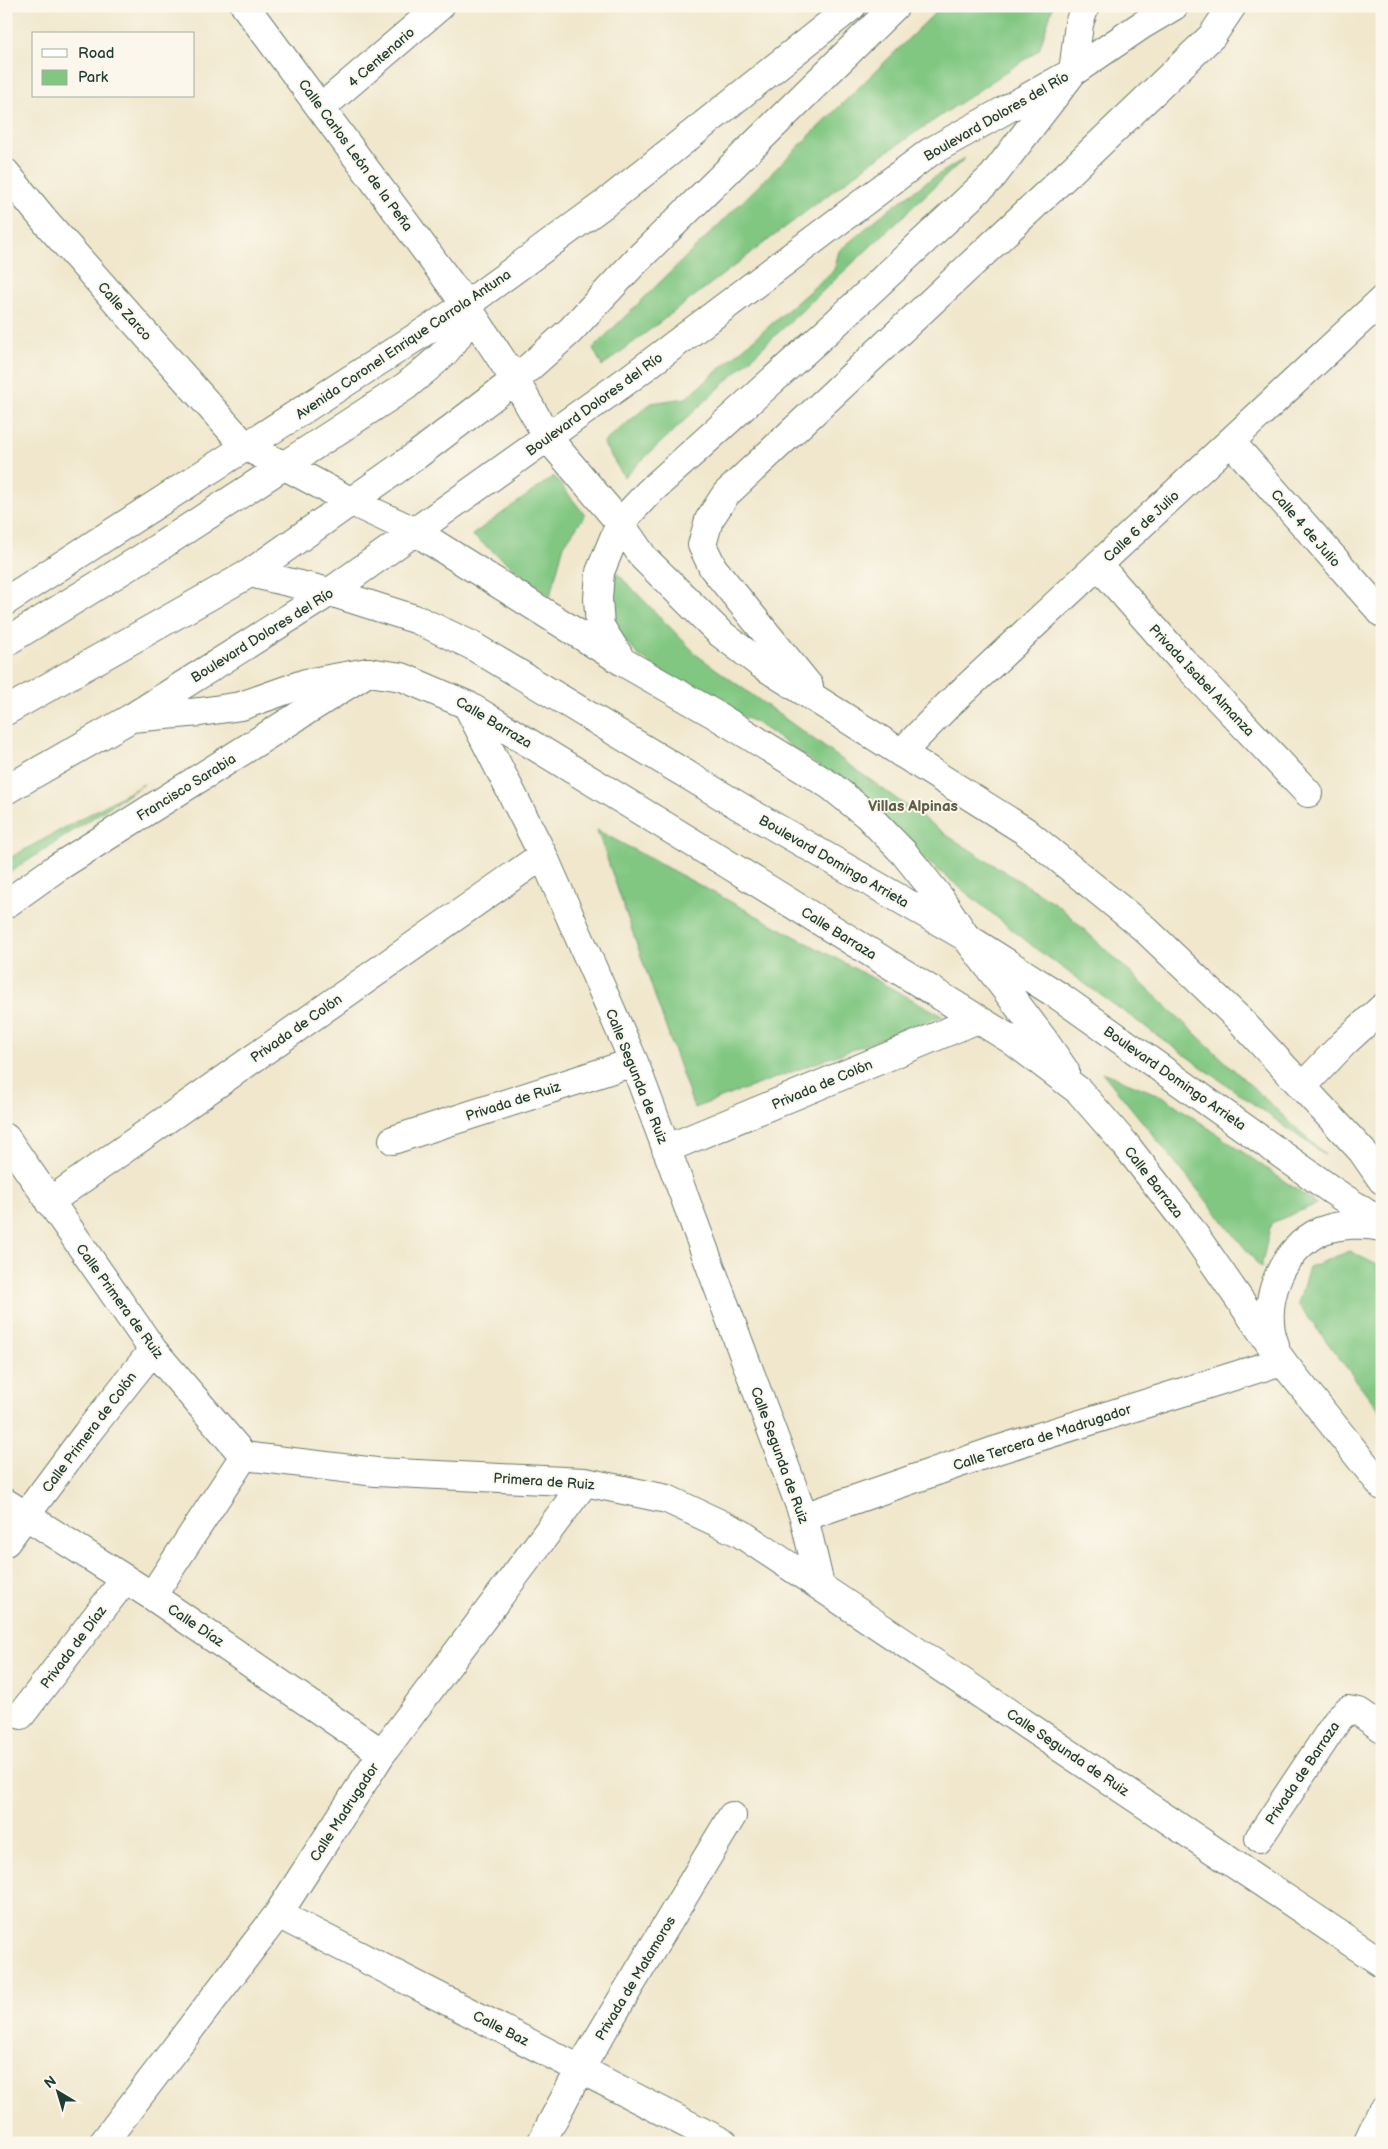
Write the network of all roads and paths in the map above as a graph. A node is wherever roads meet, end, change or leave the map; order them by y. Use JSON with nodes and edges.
{"nodes":[{"id":1,"x":245,"y":6,"type":"edge"},
{"id":2,"x":440,"y":6,"type":"edge"},
{"id":3,"x":852,"y":6,"type":"edge"},
{"id":4,"x":895,"y":6,"type":"edge"},
{"id":5,"x":1085,"y":6,"type":"edge"},
{"id":6,"x":1174,"y":6,"type":"edge"},
{"id":7,"x":1232,"y":6,"type":"edge"},
{"id":8,"x":1073,"y":72,"type":"junction"},
{"id":9,"x":322,"y":108,"type":"junction"},
{"id":10,"x":6,"y":173,"type":"edge"},
{"id":11,"x":466,"y":305,"type":"junction"},
{"id":12,"x":1379,"y":310,"type":"edge"},
{"id":13,"x":515,"y":380,"type":"junction"},
{"id":14,"x":548,"y":438,"type":"junction"},
{"id":15,"x":1231,"y":442,"type":"junction"},
{"id":16,"x":246,"y":447,"type":"junction"},
{"id":17,"x":286,"y":466,"type":"junction"},
{"id":18,"x":352,"y":502,"type":"junction"},
{"id":19,"x":620,"y":523,"type":"junction"},
{"id":20,"x":416,"y":532,"type":"junction"},
{"id":21,"x":1099,"y":566,"type":"junction"},
{"id":22,"x":250,"y":573,"type":"junction"},
{"id":23,"x":330,"y":592,"type":"junction"},
{"id":24,"x":6,"y":601,"type":"edge"},
{"id":25,"x":1382,"y":613,"type":"edge"},
{"id":26,"x":6,"y":642,"type":"edge"},
{"id":27,"x":623,"y":662,"type":"junction"},
{"id":28,"x":368,"y":672,"type":"junction"},
{"id":29,"x":824,"y":704,"type":"junction"},
{"id":30,"x":468,"y":705,"type":"junction"},
{"id":31,"x":6,"y":711,"type":"edge"},
{"id":32,"x":131,"y":718,"type":"junction"},
{"id":33,"x":901,"y":752,"type":"junction"},
{"id":34,"x":6,"y":790,"type":"edge"},
{"id":35,"x":1308,"y":793,"type":"dead end"},
{"id":36,"x":543,"y":855,"type":"junction"},
{"id":37,"x":6,"y":904,"type":"edge"},
{"id":38,"x":966,"y":936,"type":"junction"},
{"id":39,"x":1382,"y":1008,"type":"edge"},
{"id":40,"x":978,"y":1019,"type":"junction"},
{"id":41,"x":634,"y":1062,"type":"junction"},
{"id":42,"x":1302,"y":1087,"type":"junction"},
{"id":43,"x":1079,"y":1091,"type":"junction"},
{"id":44,"x":6,"y":1138,"type":"edge"},
{"id":45,"x":392,"y":1140,"type":"dead end"},
{"id":46,"x":666,"y":1149,"type":"junction"},
{"id":47,"x":1382,"y":1180,"type":"edge"},
{"id":48,"x":49,"y":1202,"type":"junction"},
{"id":49,"x":1382,"y":1220,"type":"edge"},
{"id":50,"x":1382,"y":1227,"type":"edge"},
{"id":51,"x":152,"y":1350,"type":"junction"},
{"id":52,"x":1282,"y":1361,"type":"junction"},
{"id":53,"x":244,"y":1456,"type":"junction"},
{"id":54,"x":585,"y":1482,"type":"junction"},
{"id":55,"x":1382,"y":1486,"type":"edge"},
{"id":56,"x":16,"y":1509,"type":"edge"},
{"id":57,"x":804,"y":1517,"type":"junction"},
{"id":58,"x":6,"y":1542,"type":"edge"},
{"id":59,"x":125,"y":1579,"type":"junction"},
{"id":60,"x":820,"y":1585,"type":"junction"},
{"id":61,"x":152,"y":1596,"type":"junction"},
{"id":62,"x":21,"y":1715,"type":"dead end"},
{"id":63,"x":1382,"y":1728,"type":"edge"},
{"id":64,"x":382,"y":1753,"type":"junction"},
{"id":65,"x":732,"y":1816,"type":"dead end"},
{"id":66,"x":1259,"y":1838,"type":"dead end"},
{"id":67,"x":278,"y":1914,"type":"junction"},
{"id":68,"x":1382,"y":1963,"type":"edge"},
{"id":69,"x":580,"y":2069,"type":"junction"},
{"id":70,"x":1382,"y":2111,"type":"edge"},
{"id":71,"x":1371,"y":2141,"type":"edge"},
{"id":72,"x":103,"y":2143,"type":"edge"},
{"id":73,"x":542,"y":2143,"type":"edge"},
{"id":74,"x":724,"y":2143,"type":"edge"}],
"edges":[{"from":1,"to":9,"type":"street","name":"Calle Carlos León de la Peña"},
{"from":2,"to":9,"type":"street","name":"4 Centenario"},
{"from":3,"to":11,"type":"street","name":"Avenida Coronel Enrique Carrola Antuna"},
{"from":4,"to":13,"type":"street"},
{"from":5,"to":8,"type":"street"},
{"from":6,"to":8,"type":"street","name":"Boulevard Dolores del Río"},
{"from":7,"to":29,"type":"street"},
{"from":8,"to":14,"type":"street","name":"Boulevard Dolores del Río"},
{"from":8,"to":19,"type":"street"},
{"from":9,"to":11,"type":"street","name":"Calle Carlos León de la Peña"},
{"from":10,"to":16,"type":"street","name":"Calle Zarco"},
{"from":11,"to":13,"type":"street","name":"Calle Carlos León de la Peña"},
{"from":11,"to":16,"type":"street","name":"Avenida Coronel Enrique Carrola Antuna"},
{"from":11,"to":17,"type":"street"},
{"from":12,"to":15,"type":"street","name":"Calle 6 de Julio"},
{"from":13,"to":14,"type":"street","name":"Calle Carlos León de la Peña"},
{"from":13,"to":18,"type":"street"},
{"from":14,"to":19,"type":"street","name":"Calle Carlos León de la Peña"},
{"from":14,"to":20,"type":"street","name":"Boulevard Dolores del Río"},
{"from":15,"to":21,"type":"street","name":"Calle 6 de Julio"},
{"from":15,"to":25,"type":"street","name":"Calle 4 de Julio"},
{"from":16,"to":17,"type":"street"},
{"from":16,"to":24,"type":"street","name":"Avenida Coronel Enrique Carrola Antuna"},
{"from":17,"to":18,"type":"street"},
{"from":17,"to":26,"type":"street"},
{"from":18,"to":20,"type":"street"},
{"from":18,"to":22,"type":"street"},
{"from":19,"to":27,"type":"street"},
{"from":19,"to":29,"type":"street","name":"Calle Carlos León de la Peña"},
{"from":20,"to":23,"type":"street","name":"Boulevard Dolores del Río"},
{"from":20,"to":27,"type":"street"},
{"from":21,"to":33,"type":"street","name":"Calle 6 de Julio"},
{"from":21,"to":35,"type":"street","name":"Privada Isabel Almanza"},
{"from":22,"to":23,"type":"street","name":"Boulevard Domingo Arrieta"},
{"from":22,"to":31,"type":"street"},
{"from":23,"to":32,"type":"street","name":"Boulevard Dolores del Río"},
{"from":23,"to":38,"type":"street","name":"Boulevard Domingo Arrieta"},
{"from":27,"to":38,"type":"street"},
{"from":28,"to":30,"type":"street","name":"Calle Barraza"},
{"from":28,"to":32,"type":"street","name":"Calle Barraza"},
{"from":28,"to":37,"type":"street","name":"Francisco Sarabia"},
{"from":29,"to":33,"type":"street","name":"Calle Carlos León de la Peña"},
{"from":30,"to":36,"type":"street","name":"Calle Segunda de Ruiz"},
{"from":30,"to":40,"type":"street","name":"Calle Barraza"},
{"from":32,"to":34,"type":"street","name":"Boulevard Dolores del Río"},
{"from":33,"to":42,"type":"street","name":"Calle Carlos León de la Peña"},
{"from":36,"to":41,"type":"street","name":"Calle Segunda de Ruiz"},
{"from":36,"to":48,"type":"street","name":"Privada de Colón"},
{"from":38,"to":43,"type":"street"},
{"from":38,"to":49,"type":"street","name":"Boulevard Domingo Arrieta"},
{"from":39,"to":42,"type":"street"},
{"from":40,"to":43,"type":"street","name":"Calle Barraza"},
{"from":40,"to":46,"type":"street","name":"Privada de Colón"},
{"from":41,"to":45,"type":"street","name":"Privada de Ruiz"},
{"from":41,"to":46,"type":"street","name":"Calle Segunda de Ruiz"},
{"from":42,"to":47,"type":"street","name":"Calle Carlos León de la Peña"},
{"from":43,"to":52,"type":"street","name":"Calle Barraza"},
{"from":44,"to":48,"type":"street","name":"Calle Primera de Ruiz"},
{"from":46,"to":57,"type":"street","name":"Calle Segunda de Ruiz"},
{"from":48,"to":51,"type":"street","name":"Calle Primera de Ruiz"},
{"from":50,"to":52,"type":"street"},
{"from":51,"to":53,"type":"street","name":"Calle Primera de Ruiz"},
{"from":51,"to":56,"type":"street","name":"Calle Primera de Colón"},
{"from":52,"to":55,"type":"street","name":"Calle Barraza"},
{"from":52,"to":57,"type":"street","name":"Calle Tercera de Madrugador"},
{"from":53,"to":54,"type":"street","name":"Primera de Ruiz"},
{"from":53,"to":61,"type":"street"},
{"from":54,"to":60,"type":"street","name":"Primera de Ruiz"},
{"from":54,"to":64,"type":"street","name":"Calle Madrugador"},
{"from":56,"to":58,"type":"street","name":"Calle Primera de Colón"},
{"from":56,"to":59,"type":"street","name":"Calle Díaz"},
{"from":57,"to":60,"type":"street","name":"Calle Segunda de Ruiz"},
{"from":59,"to":61,"type":"street","name":"Calle Díaz"},
{"from":59,"to":62,"type":"street","name":"Privada de Díaz"},
{"from":60,"to":68,"type":"street","name":"Calle Segunda de Ruiz"},
{"from":61,"to":64,"type":"street","name":"Calle Díaz"},
{"from":63,"to":66,"type":"street","name":"Privada de Barraza"},
{"from":64,"to":67,"type":"street","name":"Calle Madrugador"},
{"from":65,"to":69,"type":"street","name":"Privada de Matamoros"},
{"from":67,"to":69,"type":"street","name":"Calle Baz"},
{"from":67,"to":72,"type":"street","name":"Calle Madrugador"},
{"from":69,"to":73,"type":"street","name":"Privada de Matamoros"},
{"from":69,"to":74,"type":"street","name":"Calle Baz"},
{"from":70,"to":71,"type":"street"}]}
